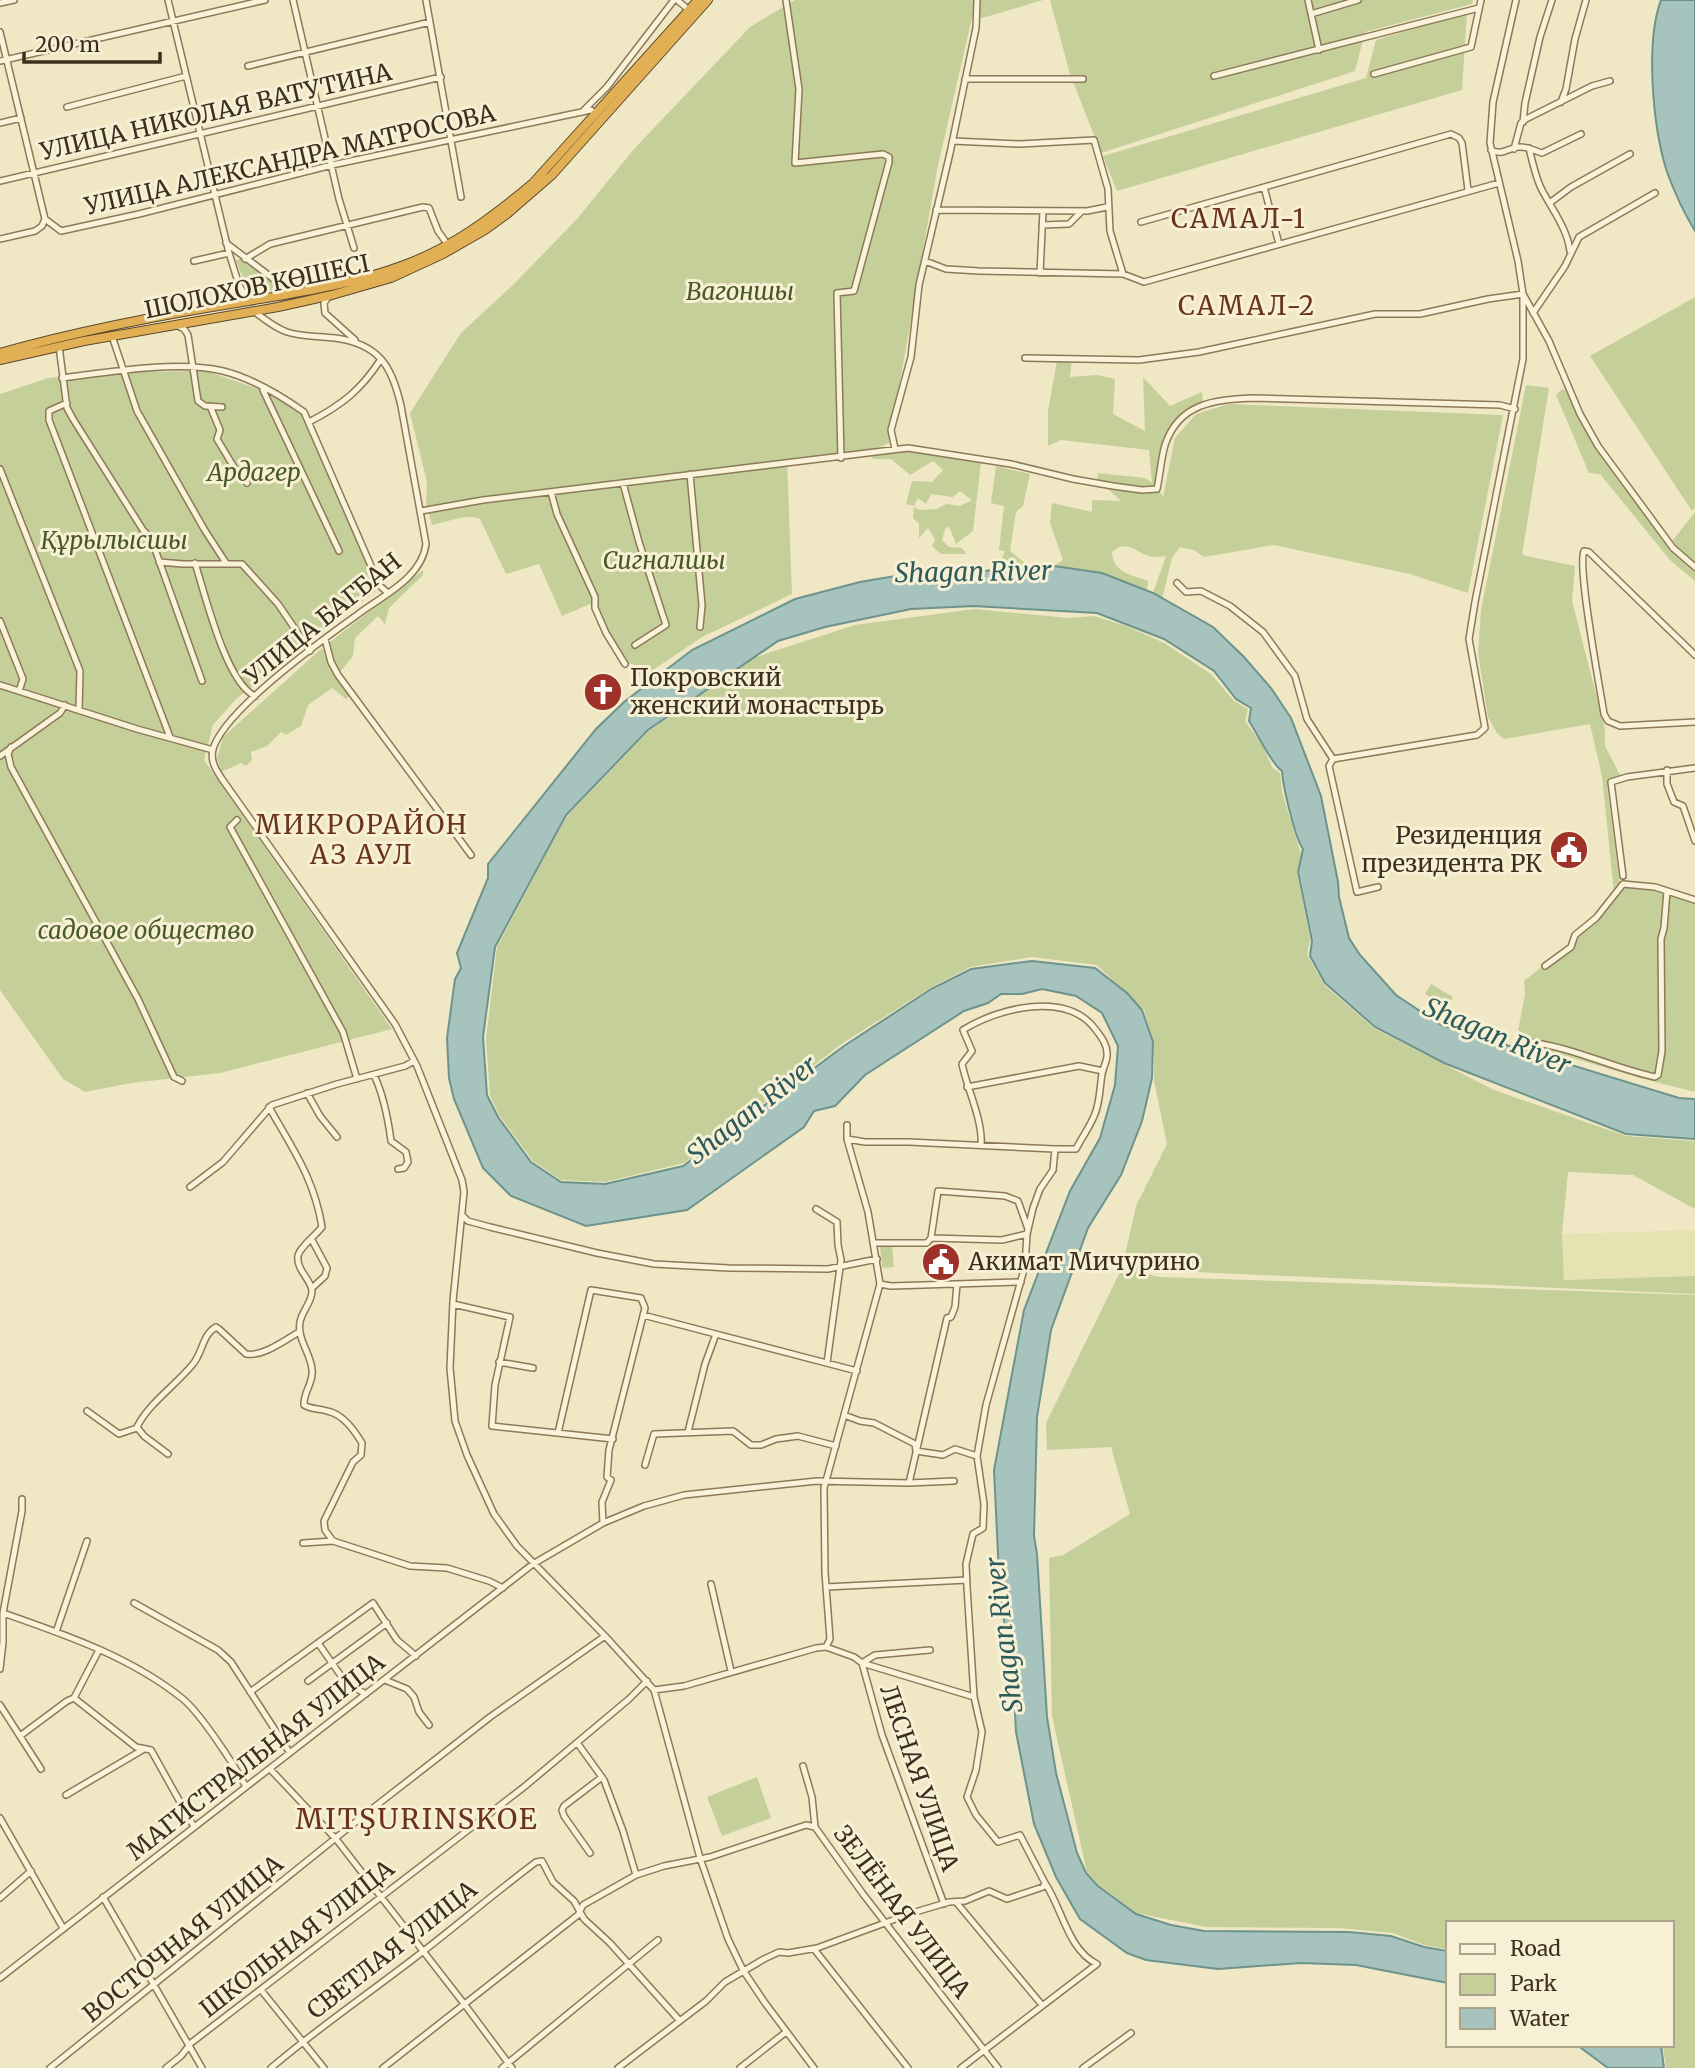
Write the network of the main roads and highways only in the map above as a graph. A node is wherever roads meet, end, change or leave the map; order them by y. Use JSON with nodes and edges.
{"nodes":[{"id":1,"x":698,"y":0,"type":"edge"},
{"id":2,"x":708,"y":0,"type":"edge"},
{"id":3,"x":691,"y":13,"type":"junction"},
{"id":4,"x":248,"y":301,"type":"junction"},
{"id":5,"x":253,"y":310,"type":"junction"},
{"id":6,"x":0,"y":353,"type":"edge"},
{"id":7,"x":0,"y":360,"type":"edge"}],
"edges":[{"from":1,"to":3,"type":"highway","name":"ШОЛОХОВ КӨШЕСІ"},
{"from":2,"to":3,"type":"highway","name":"ШОЛОХОВ КӨШЕСІ"},
{"from":3,"to":4,"type":"highway","name":"ШОЛОХОВ КӨШЕСІ"},
{"from":3,"to":5,"type":"highway","name":"ШОЛОХОВ КӨШЕСІ"},
{"from":4,"to":5,"type":"highway"},
{"from":4,"to":6,"type":"highway","name":"ШОЛОХОВ КӨШЕСІ"},
{"from":5,"to":7,"type":"highway","name":"ШОЛОХОВ КӨШЕСІ"}]}
